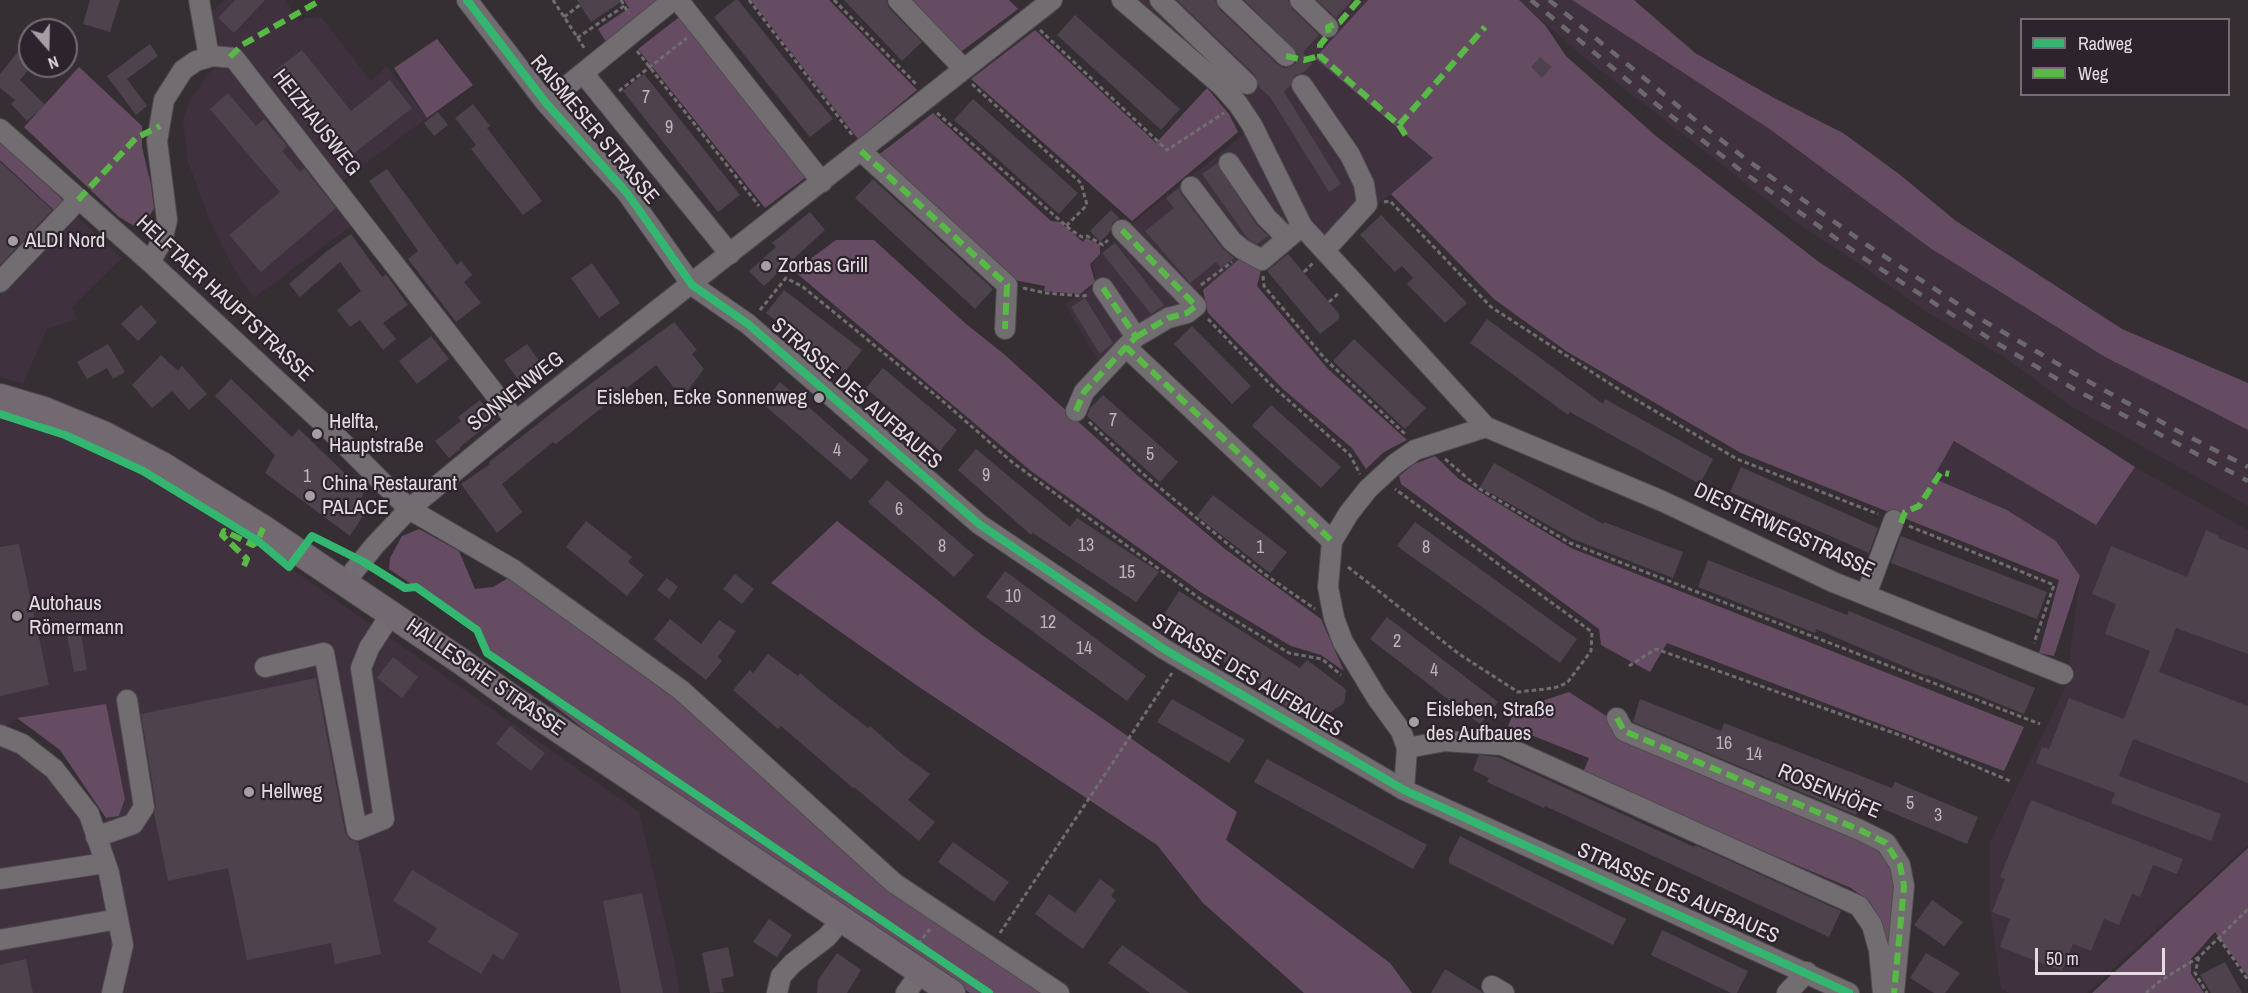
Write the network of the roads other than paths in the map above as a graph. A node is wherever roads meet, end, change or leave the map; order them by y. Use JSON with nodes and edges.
{"nodes":[{"id":1,"x":199,"y":0,"type":"edge"},
{"id":2,"x":467,"y":0,"type":"edge"},
{"id":3,"x":673,"y":0,"type":"edge"},
{"id":4,"x":678,"y":0,"type":"edge"},
{"id":5,"x":898,"y":0,"type":"edge"},
{"id":6,"x":1052,"y":0,"type":"edge"},
{"id":7,"x":1122,"y":0,"type":"edge"},
{"id":8,"x":1160,"y":0,"type":"edge"},
{"id":9,"x":1227,"y":0,"type":"edge"},
{"id":10,"x":1300,"y":0,"type":"edge"},
{"id":11,"x":1328,"y":27,"type":"dead end"},
{"id":12,"x":1286,"y":56,"type":"dead end"},
{"id":13,"x":209,"y":57,"type":"junction"},
{"id":14,"x":588,"y":68,"type":"junction"},
{"id":15,"x":962,"y":71,"type":"junction"},
{"id":16,"x":1247,"y":84,"type":"dead end"},
{"id":17,"x":1302,"y":86,"type":"dead end"},
{"id":18,"x":546,"y":103,"type":"junction"},
{"id":19,"x":0,"y":129,"type":"edge"},
{"id":20,"x":862,"y":150,"type":"junction"},
{"id":21,"x":1228,"y":163,"type":"dead end"},
{"id":22,"x":822,"y":182,"type":"junction"},
{"id":23,"x":1191,"y":187,"type":"dead end"},
{"id":24,"x":78,"y":200,"type":"junction"},
{"id":25,"x":1122,"y":230,"type":"road end"},
{"id":26,"x":1295,"y":232,"type":"junction"},
{"id":27,"x":1325,"y":250,"type":"junction"},
{"id":28,"x":730,"y":254,"type":"junction"},
{"id":29,"x":150,"y":262,"type":"junction"},
{"id":30,"x":0,"y":282,"type":"edge"},
{"id":31,"x":692,"y":285,"type":"junction"},
{"id":32,"x":1103,"y":288,"type":"road end"},
{"id":33,"x":1005,"y":329,"type":"dead end"},
{"id":34,"x":1131,"y":342,"type":"junction"},
{"id":35,"x":0,"y":397,"type":"edge"},
{"id":36,"x":1076,"y":411,"type":"road end"},
{"id":37,"x":516,"y":421,"type":"junction"},
{"id":38,"x":1486,"y":427,"type":"junction"},
{"id":39,"x":409,"y":509,"type":"junction"},
{"id":40,"x":1894,"y":520,"type":"road end"},
{"id":41,"x":1331,"y":547,"type":"junction"},
{"id":42,"x":345,"y":582,"type":"junction"},
{"id":43,"x":1866,"y":595,"type":"junction"},
{"id":44,"x":391,"y":614,"type":"junction"},
{"id":45,"x":265,"y":667,"type":"dead end"},
{"id":46,"x":2063,"y":674,"type":"dead end"},
{"id":47,"x":127,"y":699,"type":"dead end"},
{"id":48,"x":1617,"y":718,"type":"dead end"},
{"id":49,"x":0,"y":735,"type":"edge"},
{"id":50,"x":1407,"y":748,"type":"junction"},
{"id":51,"x":1404,"y":790,"type":"junction"},
{"id":52,"x":96,"y":837,"type":"junction"},
{"id":53,"x":105,"y":863,"type":"junction"},
{"id":54,"x":0,"y":879,"type":"edge"},
{"id":55,"x":118,"y":919,"type":"junction"},
{"id":56,"x":842,"y":919,"type":"junction"},
{"id":57,"x":0,"y":940,"type":"edge"},
{"id":58,"x":924,"y":961,"type":"junction"},
{"id":59,"x":1807,"y":972,"type":"junction"},
{"id":60,"x":112,"y":993,"type":"edge"},
{"id":61,"x":777,"y":993,"type":"edge"},
{"id":62,"x":906,"y":993,"type":"edge"},
{"id":63,"x":952,"y":993,"type":"edge"},
{"id":64,"x":1059,"y":993,"type":"edge"},
{"id":65,"x":1787,"y":993,"type":"edge"},
{"id":66,"x":1849,"y":993,"type":"edge"},
{"id":67,"x":1883,"y":993,"type":"edge"},
{"id":68,"x":1894,"y":993,"type":"edge"}],
"edges":[{"from":1,"to":13,"type":"street"},
{"from":2,"to":18,"type":"street","name":"RAISMESER STRASSE"},
{"from":3,"to":14,"type":"street","name":"RAISMESER STRASSE"},
{"from":4,"to":22,"type":"street"},
{"from":5,"to":15,"type":"street"},
{"from":6,"to":15,"type":"street","name":"SONNENWEG"},
{"from":7,"to":26,"type":"street","name":"DIESTERWEGSTRASSE"},
{"from":8,"to":16,"type":"street"},
{"from":9,"to":12,"type":"street"},
{"from":10,"to":11,"type":"street"},
{"from":13,"to":29,"type":"street"},
{"from":13,"to":37,"type":"street","name":"HEIZHAUSWEG"},
{"from":14,"to":18,"type":"street","name":"RAISMESER STRASSE"},
{"from":14,"to":28,"type":"street"},
{"from":15,"to":20,"type":"street","name":"SONNENWEG"},
{"from":17,"to":27,"type":"street"},
{"from":18,"to":31,"type":"street","name":"RAISMESER STRASSE"},
{"from":19,"to":24,"type":"street","name":"HELFTAER HAUPTSTRASSE"},
{"from":20,"to":22,"type":"street","name":"SONNENWEG"},
{"from":20,"to":33,"type":"street"},
{"from":21,"to":26,"type":"street"},
{"from":22,"to":28,"type":"street","name":"SONNENWEG"},
{"from":23,"to":26,"type":"street"},
{"from":24,"to":29,"type":"street","name":"HELFTAER HAUPTSTRASSE"},
{"from":24,"to":30,"type":"street"},
{"from":25,"to":34,"type":"street"},
{"from":26,"to":27,"type":"street","name":"DIESTERWEGSTRASSE"},
{"from":27,"to":38,"type":"street","name":"DIESTERWEGSTRASSE"},
{"from":28,"to":31,"type":"street","name":"SONNENWEG"},
{"from":29,"to":39,"type":"street","name":"HELFTAER HAUPTSTRASSE"},
{"from":31,"to":37,"type":"street","name":"SONNENWEG"},
{"from":31,"to":51,"type":"street","name":"STRASSE DES AUFBAUES"},
{"from":32,"to":34,"type":"street"},
{"from":34,"to":36,"type":"street"},
{"from":34,"to":41,"type":"street"},
{"from":35,"to":42,"type":"main road","name":"HALLESCHE STRASSE"},
{"from":37,"to":39,"type":"street","name":"SONNENWEG"},
{"from":38,"to":41,"type":"street"},
{"from":38,"to":43,"type":"street","name":"DIESTERWEGSTRASSE"},
{"from":39,"to":42,"type":"street","name":"SONNENWEG"},
{"from":39,"to":64,"type":"street"},
{"from":40,"to":43,"type":"street"},
{"from":41,"to":50,"type":"street"},
{"from":42,"to":44,"type":"main road","name":"HALLESCHE STRASSE"},
{"from":43,"to":46,"type":"street","name":"DIESTERWEGSTRASSE"},
{"from":44,"to":45,"type":"street"},
{"from":44,"to":56,"type":"main road","name":"HALLESCHE STRASSE"},
{"from":47,"to":52,"type":"street"},
{"from":48,"to":68,"type":"street","name":"ROSENHÖFE"},
{"from":49,"to":52,"type":"street"},
{"from":50,"to":51,"type":"street"},
{"from":50,"to":67,"type":"street"},
{"from":51,"to":59,"type":"street","name":"STRASSE DES AUFBAUES"},
{"from":52,"to":53,"type":"street"},
{"from":53,"to":54,"type":"street"},
{"from":53,"to":55,"type":"street"},
{"from":55,"to":57,"type":"street"},
{"from":55,"to":60,"type":"street"},
{"from":56,"to":58,"type":"main road","name":"HALLESCHE STRASSE"},
{"from":56,"to":61,"type":"street"},
{"from":58,"to":62,"type":"street"},
{"from":58,"to":63,"type":"main road","name":"HALLESCHE STRASSE"},
{"from":59,"to":65,"type":"street"},
{"from":59,"to":66,"type":"street","name":"STRASSE DES AUFBAUES"}]}
